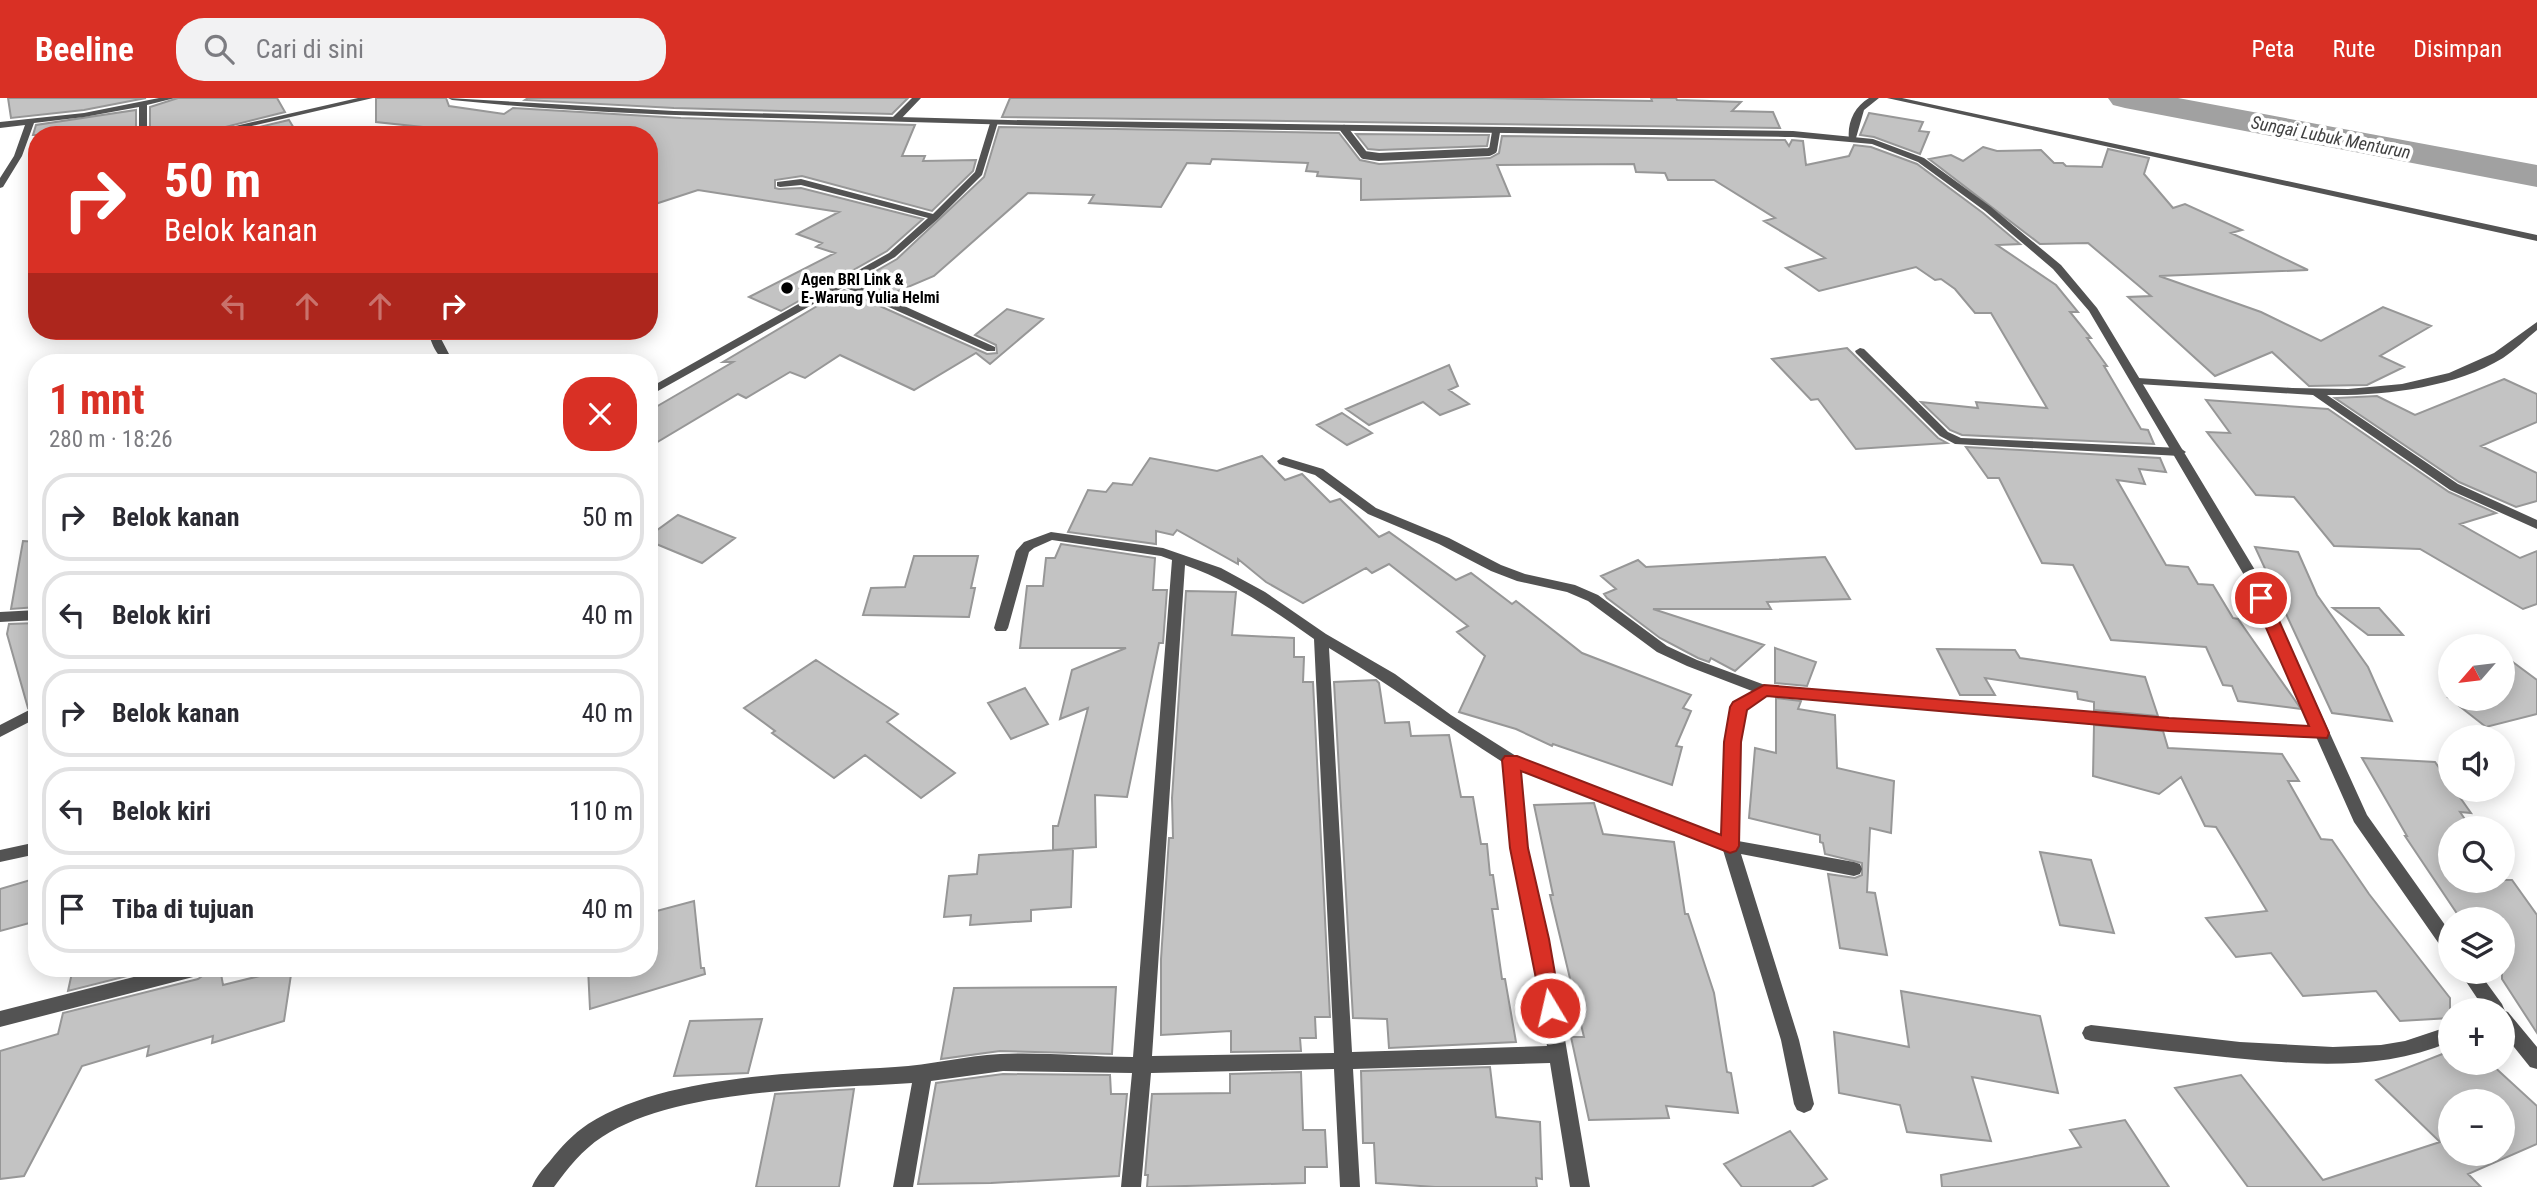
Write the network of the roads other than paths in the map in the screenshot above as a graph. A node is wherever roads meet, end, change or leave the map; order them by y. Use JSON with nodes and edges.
{"nodes":[{"id":1,"x":171,"y":98,"type":"edge"},
{"id":2,"x":369,"y":98,"type":"edge"},
{"id":3,"x":452,"y":98,"type":"edge"},
{"id":4,"x":917,"y":98,"type":"edge"},
{"id":5,"x":1875,"y":98,"type":"edge"},
{"id":6,"x":1891,"y":98,"type":"edge"},
{"id":7,"x":144,"y":105,"type":"junction"},
{"id":8,"x":896,"y":119,"type":"junction"},
{"id":9,"x":30,"y":122,"type":"junction"},
{"id":10,"x":994,"y":122,"type":"junction"},
{"id":11,"x":0,"y":125,"type":"edge"},
{"id":12,"x":29,"y":126,"type":"edge"},
{"id":13,"x":143,"y":126,"type":"edge"},
{"id":14,"x":263,"y":126,"type":"edge"},
{"id":15,"x":28,"y":128,"type":"edge"},
{"id":16,"x":1344,"y":129,"type":"junction"},
{"id":17,"x":1496,"y":132,"type":"junction"},
{"id":18,"x":1852,"y":138,"type":"junction"},
{"id":19,"x":780,"y":184,"type":"dead end"},
{"id":20,"x":0,"y":185,"type":"edge"},
{"id":21,"x":935,"y":217,"type":"junction"},
{"id":22,"x":2537,"y":238,"type":"edge"},
{"id":23,"x":842,"y":282,"type":"junction"},
{"id":24,"x":2537,"y":325,"type":"edge"},
{"id":25,"x":990,"y":349,"type":"dead end"},
{"id":26,"x":1860,"y":351,"type":"dead end"},
{"id":27,"x":2138,"y":382,"type":"junction"},
{"id":28,"x":658,"y":388,"type":"edge"},
{"id":29,"x":2318,"y":394,"type":"junction"},
{"id":30,"x":2180,"y":453,"type":"junction"},
{"id":31,"x":1283,"y":461,"type":"dead end"},
{"id":32,"x":2537,"y":525,"type":"edge"},
{"id":33,"x":1179,"y":559,"type":"junction"},
{"id":34,"x":28,"y":615,"type":"edge"},
{"id":35,"x":0,"y":617,"type":"edge"},
{"id":36,"x":1001,"y":628,"type":"dead end"},
{"id":37,"x":1321,"y":637,"type":"junction"},
{"id":38,"x":1764,"y":690,"type":"junction"},
{"id":39,"x":28,"y":716,"type":"edge"},
{"id":40,"x":0,"y":733,"type":"edge"},
{"id":41,"x":2321,"y":733,"type":"junction"},
{"id":42,"x":1511,"y":760,"type":"junction"},
{"id":43,"x":1730,"y":846,"type":"junction"},
{"id":44,"x":28,"y":850,"type":"edge"},
{"id":45,"x":0,"y":856,"type":"edge"},
{"id":46,"x":1854,"y":869,"type":"dead end"},
{"id":47,"x":2438,"y":929,"type":"edge"},
{"id":48,"x":162,"y":977,"type":"edge"},
{"id":49,"x":0,"y":1019,"type":"edge"},
{"id":50,"x":2091,"y":1033,"type":"dead end"},
{"id":51,"x":2515,"y":1034,"type":"edge"},
{"id":52,"x":2438,"y":1040,"type":"edge"},
{"id":53,"x":1558,"y":1054,"type":"junction"},
{"id":54,"x":2537,"y":1060,"type":"edge"},
{"id":55,"x":1342,"y":1061,"type":"junction"},
{"id":56,"x":1142,"y":1065,"type":"junction"},
{"id":57,"x":923,"y":1074,"type":"junction"},
{"id":58,"x":1804,"y":1104,"type":"dead end"},
{"id":59,"x":542,"y":1187,"type":"edge"},
{"id":60,"x":903,"y":1187,"type":"edge"},
{"id":61,"x":1131,"y":1187,"type":"edge"},
{"id":62,"x":1350,"y":1187,"type":"edge"},
{"id":63,"x":1580,"y":1187,"type":"edge"}],
"edges":[{"from":1,"to":7,"type":"street"},
{"from":2,"to":14,"type":"street"},
{"from":3,"to":8,"type":"street"},
{"from":4,"to":8,"type":"street"},
{"from":5,"to":18,"type":"street"},
{"from":6,"to":22,"type":"street"},
{"from":7,"to":9,"type":"street"},
{"from":7,"to":13,"type":"street"},
{"from":8,"to":10,"type":"street"},
{"from":9,"to":11,"type":"street"},
{"from":9,"to":12,"type":"street"},
{"from":10,"to":16,"type":"street"},
{"from":10,"to":21,"type":"street"},
{"from":15,"to":20,"type":"street"},
{"from":16,"to":17,"type":"street"},
{"from":16,"to":17,"type":"lane"},
{"from":17,"to":18,"type":"street"},
{"from":18,"to":27,"type":"street"},
{"from":19,"to":21,"type":"street"},
{"from":21,"to":23,"type":"street"},
{"from":23,"to":25,"type":"street"},
{"from":23,"to":28,"type":"street"},
{"from":24,"to":29,"type":"street"},
{"from":26,"to":30,"type":"street"},
{"from":27,"to":29,"type":"street"},
{"from":27,"to":30,"type":"street"},
{"from":29,"to":32,"type":"street"},
{"from":30,"to":41,"type":"street"},
{"from":31,"to":38,"type":"street"},
{"from":33,"to":36,"type":"street"},
{"from":33,"to":37,"type":"street"},
{"from":33,"to":56,"type":"street"},
{"from":34,"to":35,"type":"street"},
{"from":37,"to":42,"type":"street"},
{"from":37,"to":55,"type":"street"},
{"from":38,"to":41,"type":"street"},
{"from":38,"to":43,"type":"street"},
{"from":39,"to":40,"type":"street"},
{"from":41,"to":47,"type":"street"},
{"from":42,"to":43,"type":"street"},
{"from":42,"to":53,"type":"street"},
{"from":43,"to":46,"type":"street"},
{"from":43,"to":58,"type":"street"},
{"from":44,"to":45,"type":"street"},
{"from":48,"to":49,"type":"street"},
{"from":50,"to":52,"type":"street"},
{"from":51,"to":54,"type":"street"},
{"from":53,"to":55,"type":"street"},
{"from":53,"to":63,"type":"street"},
{"from":55,"to":56,"type":"street"},
{"from":55,"to":62,"type":"street"},
{"from":56,"to":57,"type":"street"},
{"from":56,"to":61,"type":"street"},
{"from":57,"to":59,"type":"street"},
{"from":57,"to":60,"type":"street"}]}
